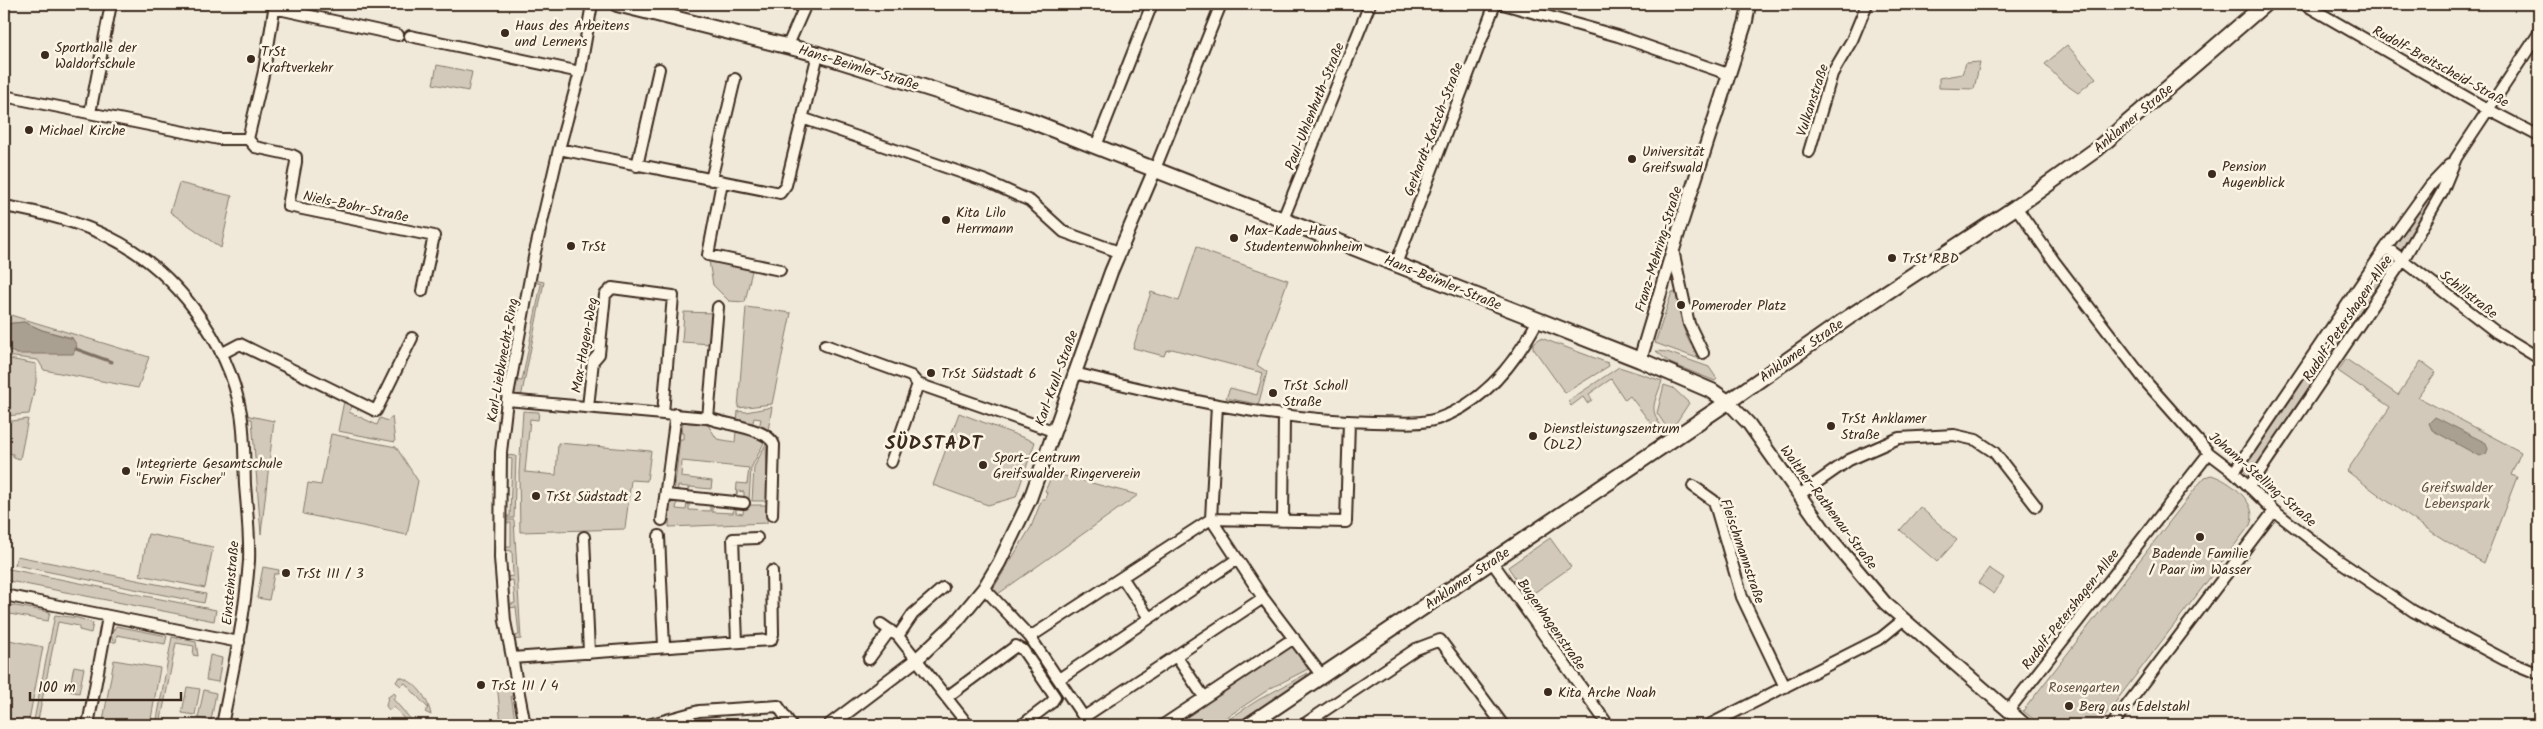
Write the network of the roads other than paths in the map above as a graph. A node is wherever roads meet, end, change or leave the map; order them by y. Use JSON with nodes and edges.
{"nodes":[{"id":1,"x":111,"y":4,"type":"edge"},
{"id":2,"x":592,"y":4,"type":"edge"},
{"id":3,"x":617,"y":4,"type":"edge"},
{"id":4,"x":806,"y":4,"type":"edge"},
{"id":5,"x":1152,"y":4,"type":"edge"},
{"id":6,"x":1221,"y":4,"type":"edge"},
{"id":7,"x":1370,"y":4,"type":"edge"},
{"id":8,"x":1495,"y":4,"type":"edge"},
{"id":9,"x":1503,"y":4,"type":"edge"},
{"id":10,"x":1749,"y":4,"type":"edge"},
{"id":11,"x":1867,"y":4,"type":"edge"},
{"id":12,"x":2265,"y":4,"type":"edge"},
{"id":13,"x":2304,"y":4,"type":"edge"},
{"id":14,"x":274,"y":6,"type":"edge"},
{"id":15,"x":2253,"y":10,"type":"edge"},
{"id":16,"x":2539,"y":33,"type":"edge"},
{"id":17,"x":398,"y":35,"type":"dead end"},
{"id":18,"x":410,"y":36,"type":"dead end"},
{"id":19,"x":788,"y":45,"type":"junction"},
{"id":20,"x":818,"y":54,"type":"junction"},
{"id":21,"x":659,"y":69,"type":"dead end"},
{"id":22,"x":580,"y":72,"type":"junction"},
{"id":23,"x":1728,"y":74,"type":"junction"},
{"id":24,"x":735,"y":80,"type":"dead end"},
{"id":25,"x":4,"y":96,"type":"edge"},
{"id":26,"x":2487,"y":109,"type":"junction"},
{"id":27,"x":90,"y":113,"type":"junction"},
{"id":28,"x":802,"y":118,"type":"junction"},
{"id":29,"x":2539,"y":136,"type":"edge"},
{"id":30,"x":248,"y":140,"type":"junction"},
{"id":31,"x":1096,"y":146,"type":"junction"},
{"id":32,"x":559,"y":149,"type":"junction"},
{"id":33,"x":1809,"y":152,"type":"dead end"},
{"id":34,"x":2456,"y":158,"type":"junction"},
{"id":35,"x":637,"y":166,"type":"junction"},
{"id":36,"x":1154,"y":168,"type":"junction"},
{"id":37,"x":711,"y":180,"type":"junction"},
{"id":38,"x":722,"y":182,"type":"junction"},
{"id":39,"x":4,"y":206,"type":"edge"},
{"id":40,"x":2016,"y":207,"type":"junction"},
{"id":41,"x":1283,"y":219,"type":"junction"},
{"id":42,"x":2386,"y":247,"type":"junction"},
{"id":43,"x":1673,"y":250,"type":"junction"},
{"id":44,"x":1119,"y":252,"type":"junction"},
{"id":45,"x":2403,"y":260,"type":"junction"},
{"id":46,"x":1396,"y":264,"type":"junction"},
{"id":47,"x":780,"y":270,"type":"dead end"},
{"id":48,"x":422,"y":291,"type":"dead end"},
{"id":49,"x":718,"y":307,"type":"dead end"},
{"id":50,"x":1538,"y":320,"type":"junction"},
{"id":51,"x":412,"y":338,"type":"dead end"},
{"id":52,"x":825,"y":345,"type":"dead end"},
{"id":53,"x":1703,"y":353,"type":"dead end"},
{"id":54,"x":221,"y":354,"type":"junction"},
{"id":55,"x":2539,"y":358,"type":"edge"},
{"id":56,"x":1640,"y":360,"type":"junction"},
{"id":57,"x":1074,"y":373,"type":"junction"},
{"id":58,"x":918,"y":384,"type":"junction"},
{"id":59,"x":507,"y":400,"type":"junction"},
{"id":60,"x":1728,"y":402,"type":"junction"},
{"id":61,"x":1217,"y":405,"type":"junction"},
{"id":62,"x":588,"y":407,"type":"junction"},
{"id":63,"x":663,"y":413,"type":"junction"},
{"id":64,"x":676,"y":414,"type":"junction"},
{"id":65,"x":1284,"y":414,"type":"junction"},
{"id":66,"x":708,"y":418,"type":"junction"},
{"id":67,"x":1349,"y":422,"type":"junction"},
{"id":68,"x":1053,"y":431,"type":"junction"},
{"id":69,"x":2209,"y":452,"type":"junction"},
{"id":70,"x":891,"y":462,"type":"dead end"},
{"id":71,"x":2234,"y":472,"type":"junction"},
{"id":72,"x":1693,"y":486,"type":"dead end"},
{"id":73,"x":2249,"y":486,"type":"junction"},
{"id":74,"x":666,"y":495,"type":"junction"},
{"id":75,"x":1799,"y":495,"type":"junction"},
{"id":76,"x":744,"y":503,"type":"dead end"},
{"id":77,"x":2036,"y":506,"type":"dead end"},
{"id":78,"x":2274,"y":511,"type":"junction"},
{"id":79,"x":772,"y":515,"type":"dead end"},
{"id":80,"x":1210,"y":519,"type":"junction"},
{"id":81,"x":662,"y":520,"type":"dead end"},
{"id":82,"x":1283,"y":521,"type":"junction"},
{"id":83,"x":659,"y":536,"type":"dead end"},
{"id":84,"x":584,"y":537,"type":"dead end"},
{"id":85,"x":757,"y":538,"type":"dead end"},
{"id":86,"x":1236,"y":560,"type":"junction"},
{"id":87,"x":1492,"y":562,"type":"junction"},
{"id":88,"x":772,"y":571,"type":"dead end"},
{"id":89,"x":1122,"y":577,"type":"junction"},
{"id":90,"x":943,"y":588,"type":"dead end"},
{"id":91,"x":984,"y":588,"type":"junction"},
{"id":92,"x":4,"y":595,"type":"edge"},
{"id":93,"x":1264,"y":598,"type":"junction"},
{"id":94,"x":108,"y":617,"type":"junction"},
{"id":95,"x":1149,"y":618,"type":"junction"},
{"id":96,"x":1903,"y":620,"type":"junction"},
{"id":97,"x":881,"y":624,"type":"dead end"},
{"id":98,"x":894,"y":633,"type":"junction"},
{"id":99,"x":1030,"y":637,"type":"junction"},
{"id":100,"x":1294,"y":638,"type":"junction"},
{"id":101,"x":239,"y":642,"type":"junction"},
{"id":102,"x":737,"y":642,"type":"junction"},
{"id":103,"x":664,"y":647,"type":"junction"},
{"id":104,"x":589,"y":653,"type":"junction"},
{"id":105,"x":1176,"y":656,"type":"junction"},
{"id":106,"x":512,"y":658,"type":"junction"},
{"id":107,"x":869,"y":659,"type":"dead end"},
{"id":108,"x":917,"y":659,"type":"junction"},
{"id":109,"x":2539,"y":674,"type":"edge"},
{"id":110,"x":1322,"y":676,"type":"junction"},
{"id":111,"x":1059,"y":678,"type":"junction"},
{"id":112,"x":1785,"y":687,"type":"junction"},
{"id":113,"x":947,"y":697,"type":"junction"},
{"id":114,"x":1204,"y":697,"type":"junction"},
{"id":115,"x":2008,"y":711,"type":"junction"},
{"id":116,"x":1087,"y":721,"type":"edge"},
{"id":117,"x":88,"y":725,"type":"edge"},
{"id":118,"x":222,"y":725,"type":"edge"},
{"id":119,"x":525,"y":725,"type":"edge"},
{"id":120,"x":648,"y":725,"type":"edge"},
{"id":121,"x":791,"y":725,"type":"edge"},
{"id":122,"x":830,"y":725,"type":"edge"},
{"id":123,"x":968,"y":725,"type":"edge"},
{"id":124,"x":1022,"y":725,"type":"edge"},
{"id":125,"x":1163,"y":725,"type":"edge"},
{"id":126,"x":1249,"y":725,"type":"edge"},
{"id":127,"x":1303,"y":725,"type":"edge"},
{"id":128,"x":1502,"y":725,"type":"edge"},
{"id":129,"x":1608,"y":725,"type":"edge"},
{"id":130,"x":1709,"y":725,"type":"edge"},
{"id":131,"x":2025,"y":725,"type":"edge"},
{"id":132,"x":2112,"y":725,"type":"edge"}],
"edges":[{"from":1,"to":27,"type":"street"},
{"from":2,"to":22,"type":"street","name":"Karl-Liebknecht-Ring"},
{"from":3,"to":19,"type":"main road","name":"Hans-Beimler-Straße"},
{"from":4,"to":19,"type":"street"},
{"from":5,"to":31,"type":"street"},
{"from":6,"to":36,"type":"street"},
{"from":7,"to":41,"type":"street","name":"Paul-Uhlenhuth-Straße"},
{"from":8,"to":46,"type":"street","name":"Gerhardt-Katsch-Straße"},
{"from":9,"to":23,"type":"street"},
{"from":10,"to":23,"type":"street","name":"Franz-Mehring-Straße"},
{"from":11,"to":33,"type":"street","name":"Vulkanstraße"},
{"from":12,"to":15,"type":"main road","name":"Anklamer Straße"},
{"from":13,"to":26,"type":"street","name":"Rudolf-Breitscheid-Straße"},
{"from":14,"to":17,"type":"street"},
{"from":14,"to":30,"type":"street"},
{"from":15,"to":40,"type":"main road","name":"Anklamer Straße"},
{"from":16,"to":26,"type":"street","name":"Rudolf-Petershagen-Allee"},
{"from":18,"to":22,"type":"street"},
{"from":19,"to":20,"type":"main road","name":"Hans-Beimler-Straße"},
{"from":20,"to":28,"type":"street"},
{"from":20,"to":31,"type":"main road","name":"Hans-Beimler-Straße"},
{"from":21,"to":35,"type":"street"},
{"from":22,"to":32,"type":"street","name":"Karl-Liebknecht-Ring"},
{"from":23,"to":43,"type":"street","name":"Franz-Mehring-Straße"},
{"from":24,"to":37,"type":"street"},
{"from":25,"to":27,"type":"street","name":"Niels-Bohr-Straße"},
{"from":26,"to":29,"type":"street","name":"Rudolf-Breitscheid-Straße"},
{"from":26,"to":34,"type":"street","name":"Rudolf-Petershagen-Allee"},
{"from":27,"to":30,"type":"street","name":"Niels-Bohr-Straße"},
{"from":28,"to":38,"type":"street"},
{"from":28,"to":44,"type":"street"},
{"from":30,"to":48,"type":"street","name":"Niels-Bohr-Straße"},
{"from":31,"to":36,"type":"main road","name":"Hans-Beimler-Straße"},
{"from":32,"to":35,"type":"street"},
{"from":32,"to":59,"type":"street","name":"Karl-Liebknecht-Ring"},
{"from":34,"to":42,"type":"street","name":"Rudolf-Petershagen-Allee"},
{"from":34,"to":45,"type":"street","name":"Rudolf-Petershagen-Allee"},
{"from":35,"to":37,"type":"street"},
{"from":36,"to":41,"type":"main road","name":"Hans-Beimler-Straße"},
{"from":36,"to":44,"type":"street","name":"Karl-Krull-Straße"},
{"from":37,"to":38,"type":"street"},
{"from":38,"to":47,"type":"street"},
{"from":39,"to":54,"type":"street","name":"Einsteinstraße"},
{"from":40,"to":60,"type":"main road","name":"Anklamer Straße"},
{"from":40,"to":69,"type":"street","name":"Johann-Stelling-Straße"},
{"from":41,"to":46,"type":"main road","name":"Hans-Beimler-Straße"},
{"from":42,"to":45,"type":"street","name":"Schillstraße"},
{"from":42,"to":71,"type":"street","name":"Rudolf-Petershagen-Allee"},
{"from":43,"to":53,"type":"street"},
{"from":43,"to":56,"type":"street","name":"Franz-Mehring-Straße"},
{"from":44,"to":57,"type":"street","name":"Karl-Krull-Straße"},
{"from":45,"to":55,"type":"street","name":"Schillstraße"},
{"from":45,"to":73,"type":"street","name":"Rudolf-Petershagen-Allee"},
{"from":46,"to":50,"type":"main road","name":"Hans-Beimler-Straße"},
{"from":49,"to":66,"type":"street"},
{"from":50,"to":56,"type":"main road","name":"Hans-Beimler-Straße"},
{"from":50,"to":67,"type":"street"},
{"from":51,"to":54,"type":"street"},
{"from":52,"to":58,"type":"street"},
{"from":54,"to":101,"type":"street","name":"Einsteinstraße"},
{"from":56,"to":60,"type":"main road","name":"Hans-Beimler-Straße"},
{"from":57,"to":61,"type":"street"},
{"from":57,"to":68,"type":"street","name":"Karl-Krull-Straße"},
{"from":58,"to":68,"type":"street"},
{"from":58,"to":70,"type":"street"},
{"from":59,"to":62,"type":"street","name":"Max-Hagen-Weg"},
{"from":59,"to":106,"type":"street","name":"Karl-Liebknecht-Ring"},
{"from":60,"to":75,"type":"street","name":"Walther-Rathenau-Straße"},
{"from":60,"to":87,"type":"main road","name":"Anklamer Straße"},
{"from":61,"to":65,"type":"street"},
{"from":61,"to":80,"type":"street"},
{"from":62,"to":63,"type":"street","name":"Max-Hagen-Weg"},
{"from":62,"to":63,"type":"street","name":"Max-Hagen-Weg"},
{"from":63,"to":64,"type":"street","name":"Max-Hagen-Weg"},
{"from":64,"to":66,"type":"street","name":"Max-Hagen-Weg"},
{"from":64,"to":74,"type":"street"},
{"from":65,"to":67,"type":"street"},
{"from":65,"to":82,"type":"street"},
{"from":66,"to":79,"type":"street","name":"Max-Hagen-Weg"},
{"from":67,"to":82,"type":"street"},
{"from":68,"to":91,"type":"street","name":"Karl-Krull-Straße"},
{"from":69,"to":71,"type":"street","name":"Johann-Stelling-Straße"},
{"from":69,"to":115,"type":"street","name":"Rudolf-Petershagen-Allee"},
{"from":71,"to":73,"type":"street","name":"Johann-Stelling-Straße"},
{"from":72,"to":112,"type":"street","name":"Fleischmannstraße"},
{"from":73,"to":78,"type":"street","name":"Johann-Stelling-Straße"},
{"from":74,"to":76,"type":"street"},
{"from":74,"to":81,"type":"street"},
{"from":75,"to":77,"type":"street"},
{"from":75,"to":96,"type":"street","name":"Walther-Rathenau-Straße"},
{"from":78,"to":109,"type":"street","name":"Johann-Stelling-Straße"},
{"from":78,"to":132,"type":"street"},
{"from":80,"to":82,"type":"street"},
{"from":80,"to":86,"type":"street"},
{"from":80,"to":89,"type":"street"},
{"from":83,"to":103,"type":"street"},
{"from":84,"to":104,"type":"street"},
{"from":85,"to":102,"type":"street"},
{"from":86,"to":93,"type":"street"},
{"from":86,"to":95,"type":"street"},
{"from":87,"to":110,"type":"main road","name":"Anklamer Straße"},
{"from":87,"to":129,"type":"street","name":"Bugenhagenstraße"},
{"from":88,"to":102,"type":"street"},
{"from":89,"to":95,"type":"street"},
{"from":89,"to":99,"type":"street"},
{"from":90,"to":98,"type":"street"},
{"from":91,"to":99,"type":"street"},
{"from":91,"to":108,"type":"street","name":"Karl-Krull-Straße"},
{"from":92,"to":94,"type":"street"},
{"from":93,"to":100,"type":"street"},
{"from":93,"to":105,"type":"street"},
{"from":94,"to":101,"type":"street"},
{"from":94,"to":117,"type":"street"},
{"from":95,"to":111,"type":"street"},
{"from":96,"to":112,"type":"street"},
{"from":96,"to":115,"type":"street","name":"Walther-Rathenau-Straße"},
{"from":97,"to":98,"type":"street"},
{"from":98,"to":107,"type":"street"},
{"from":98,"to":108,"type":"street"},
{"from":99,"to":111,"type":"street"},
{"from":100,"to":110,"type":"street"},
{"from":100,"to":114,"type":"street"},
{"from":101,"to":118,"type":"street","name":"Einsteinstraße"},
{"from":102,"to":103,"type":"street"},
{"from":103,"to":104,"type":"street"},
{"from":104,"to":106,"type":"street"},
{"from":105,"to":114,"type":"street"},
{"from":105,"to":116,"type":"street"},
{"from":106,"to":119,"type":"street","name":"Karl-Liebknecht-Ring"},
{"from":108,"to":113,"type":"street"},
{"from":108,"to":122,"type":"street","name":"Karl-Krull-Straße"},
{"from":110,"to":126,"type":"main road","name":"Anklamer Straße"},
{"from":111,"to":116,"type":"street"},
{"from":112,"to":130,"type":"street"},
{"from":113,"to":123,"type":"street"},
{"from":113,"to":124,"type":"street"},
{"from":114,"to":125,"type":"street"},
{"from":115,"to":131,"type":"street","name":"Walther-Rathenau-Straße"},
{"from":120,"to":121,"type":"street"},
{"from":127,"to":128,"type":"street"}]}
